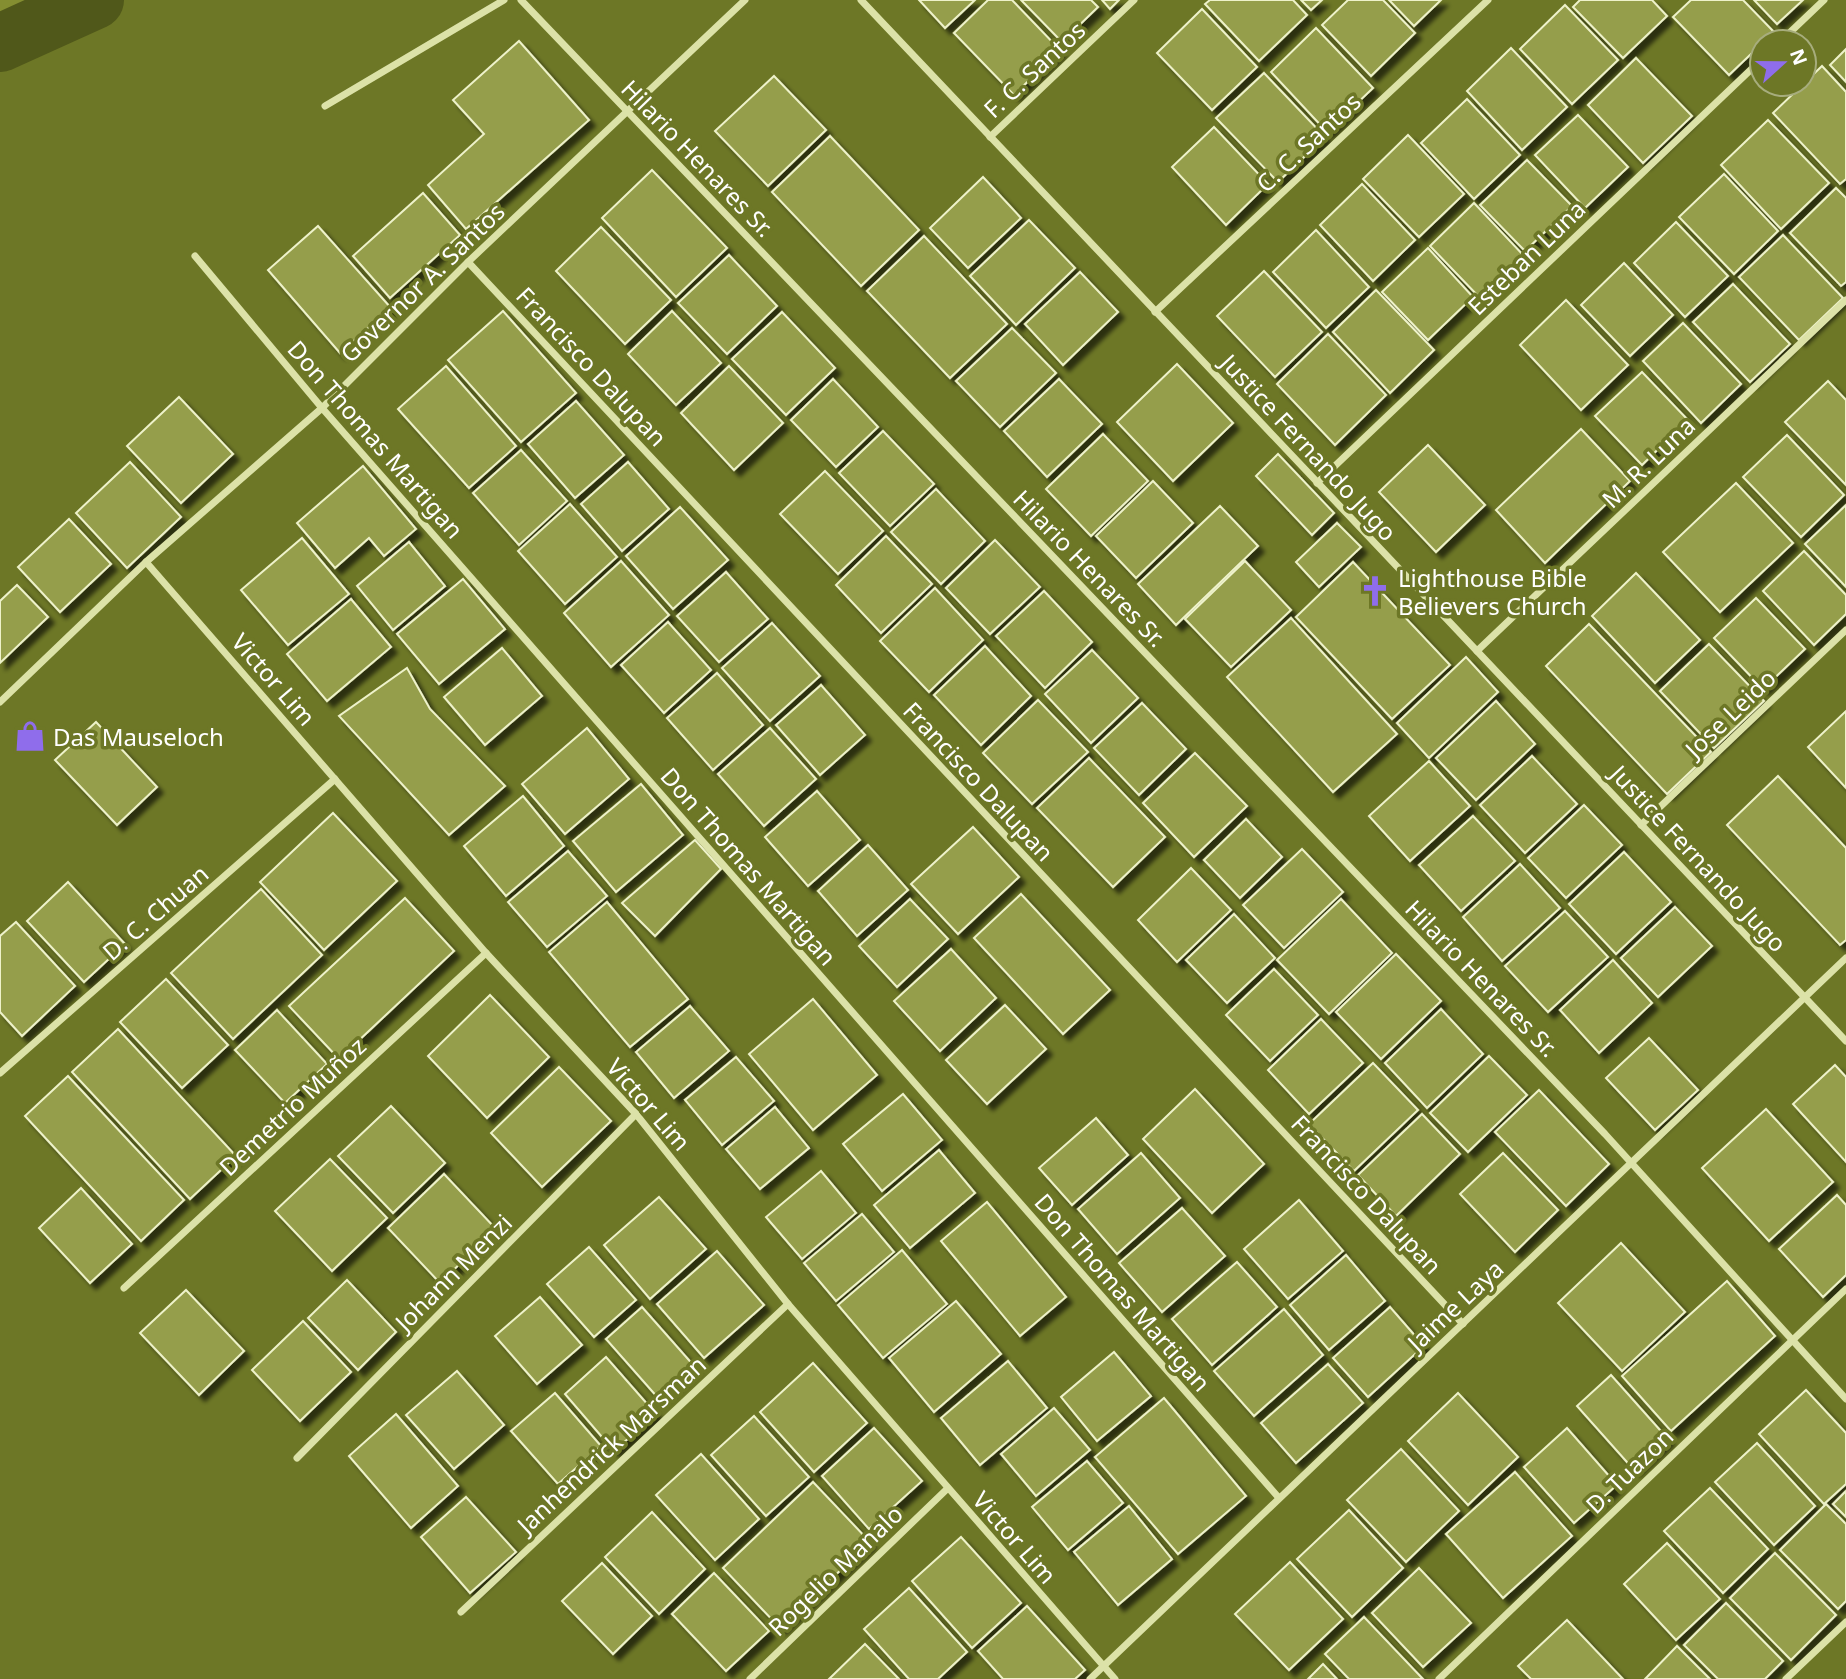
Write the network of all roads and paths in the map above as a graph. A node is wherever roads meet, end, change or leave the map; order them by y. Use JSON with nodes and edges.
{"nodes":[{"id":1,"x":504,"y":0,"type":"edge"},
{"id":2,"x":521,"y":0,"type":"edge"},
{"id":3,"x":745,"y":0,"type":"edge"},
{"id":4,"x":861,"y":0,"type":"edge"},
{"id":5,"x":1134,"y":0,"type":"edge"},
{"id":6,"x":1488,"y":0,"type":"edge"},
{"id":7,"x":1824,"y":0,"type":"edge"},
{"id":8,"x":1795,"y":28,"type":"edge"},
{"id":9,"x":1748,"y":72,"type":"edge"},
{"id":10,"x":325,"y":106,"type":"dead end"},
{"id":11,"x":628,"y":113,"type":"junction"},
{"id":12,"x":990,"y":137,"type":"junction"},
{"id":13,"x":195,"y":256,"type":"dead end"},
{"id":14,"x":468,"y":262,"type":"junction"},
{"id":15,"x":1846,"y":300,"type":"edge"},
{"id":16,"x":1155,"y":312,"type":"junction"},
{"id":17,"x":322,"y":408,"type":"junction"},
{"id":18,"x":1317,"y":483,"type":"junction"},
{"id":19,"x":146,"y":562,"type":"junction"},
{"id":20,"x":1846,"y":630,"type":"edge"},
{"id":21,"x":1477,"y":651,"type":"junction"},
{"id":22,"x":0,"y":702,"type":"edge"},
{"id":23,"x":335,"y":779,"type":"junction"},
{"id":24,"x":1641,"y":825,"type":"junction"},
{"id":25,"x":485,"y":953,"type":"junction"},
{"id":26,"x":1846,"y":958,"type":"edge"},
{"id":27,"x":1805,"y":998,"type":"junction"},
{"id":28,"x":1846,"y":1041,"type":"edge"},
{"id":29,"x":0,"y":1073,"type":"edge"},
{"id":30,"x":636,"y":1114,"type":"junction"},
{"id":31,"x":1630,"y":1164,"type":"junction"},
{"id":32,"x":124,"y":1288,"type":"dead end"},
{"id":33,"x":1846,"y":1289,"type":"edge"},
{"id":34,"x":788,"y":1304,"type":"junction"},
{"id":35,"x":1463,"y":1324,"type":"junction"},
{"id":36,"x":1790,"y":1341,"type":"junction"},
{"id":37,"x":1846,"y":1399,"type":"edge"},
{"id":38,"x":297,"y":1458,"type":"dead end"},
{"id":39,"x":947,"y":1489,"type":"junction"},
{"id":40,"x":1279,"y":1499,"type":"junction"},
{"id":41,"x":461,"y":1612,"type":"dead end"},
{"id":42,"x":1846,"y":1622,"type":"edge"},
{"id":43,"x":1104,"y":1667,"type":"junction"},
{"id":44,"x":750,"y":1679,"type":"edge"},
{"id":45,"x":1090,"y":1679,"type":"edge"},
{"id":46,"x":1115,"y":1679,"type":"edge"},
{"id":47,"x":1439,"y":1679,"type":"edge"},
{"id":48,"x":1786,"y":1679,"type":"edge"}],
"edges":[{"from":1,"to":10,"type":"street"},
{"from":2,"to":11,"type":"street","name":"Hilario Henares Sr."},
{"from":3,"to":11,"type":"street","name":"Governor A. Santos"},
{"from":4,"to":12,"type":"street","name":"Justice Fernando Jugo"},
{"from":5,"to":12,"type":"street","name":"F. C. Santos"},
{"from":6,"to":16,"type":"street","name":"C. C. Santos"},
{"from":7,"to":8,"type":"street"},
{"from":9,"to":18,"type":"street","name":"Esteban Luna"},
{"from":11,"to":14,"type":"street","name":"Governor A. Santos"},
{"from":11,"to":31,"type":"street","name":"Hilario Henares Sr."},
{"from":12,"to":16,"type":"street","name":"Justice Fernando Jugo"},
{"from":13,"to":17,"type":"street","name":"Don Thomas Martigan"},
{"from":14,"to":17,"type":"street","name":"Governor A. Santos"},
{"from":14,"to":35,"type":"street","name":"Francisco Dalupan"},
{"from":15,"to":21,"type":"street","name":"M. R. Luna"},
{"from":16,"to":18,"type":"street","name":"Justice Fernando Jugo"},
{"from":17,"to":19,"type":"street","name":"Governor A. Santos"},
{"from":17,"to":40,"type":"street","name":"Don Thomas Martigan"},
{"from":18,"to":21,"type":"street","name":"Justice Fernando Jugo"},
{"from":19,"to":22,"type":"street","name":"Governor A. Santos"},
{"from":19,"to":23,"type":"street","name":"Victor Lim"},
{"from":20,"to":24,"type":"street","name":"Jose Leido"},
{"from":21,"to":24,"type":"street","name":"Justice Fernando Jugo"},
{"from":23,"to":25,"type":"street","name":"Victor Lim"},
{"from":23,"to":29,"type":"street","name":"D. C. Chuan"},
{"from":24,"to":27,"type":"street","name":"Justice Fernando Jugo"},
{"from":25,"to":30,"type":"street","name":"Victor Lim"},
{"from":25,"to":32,"type":"street","name":"Demetrio Muñoz"},
{"from":26,"to":27,"type":"street","name":"Jaime Laya"},
{"from":27,"to":28,"type":"street","name":"Justice Fernando Jugo"},
{"from":27,"to":31,"type":"street","name":"Jaime Laya"},
{"from":30,"to":34,"type":"street","name":"Victor Lim"},
{"from":30,"to":38,"type":"street","name":"Johann Menzi"},
{"from":31,"to":35,"type":"street","name":"Jaime Laya"},
{"from":31,"to":36,"type":"street","name":"Hilario Henares Sr."},
{"from":33,"to":36,"type":"street","name":"D. Tuazon"},
{"from":34,"to":39,"type":"street","name":"Victor Lim"},
{"from":34,"to":41,"type":"street","name":"Janhendrick Marsman"},
{"from":35,"to":40,"type":"street","name":"Jaime Laya"},
{"from":36,"to":37,"type":"street","name":"Hilario Henares Sr."},
{"from":36,"to":47,"type":"street","name":"D. Tuazon"},
{"from":39,"to":43,"type":"street","name":"Victor Lim"},
{"from":39,"to":44,"type":"street","name":"Rogelio Manalo"},
{"from":40,"to":43,"type":"street","name":"Jaime Laya"},
{"from":42,"to":48,"type":"street"},
{"from":43,"to":45,"type":"street","name":"Jaime Laya"},
{"from":43,"to":46,"type":"street","name":"Victor Lim"}]}
